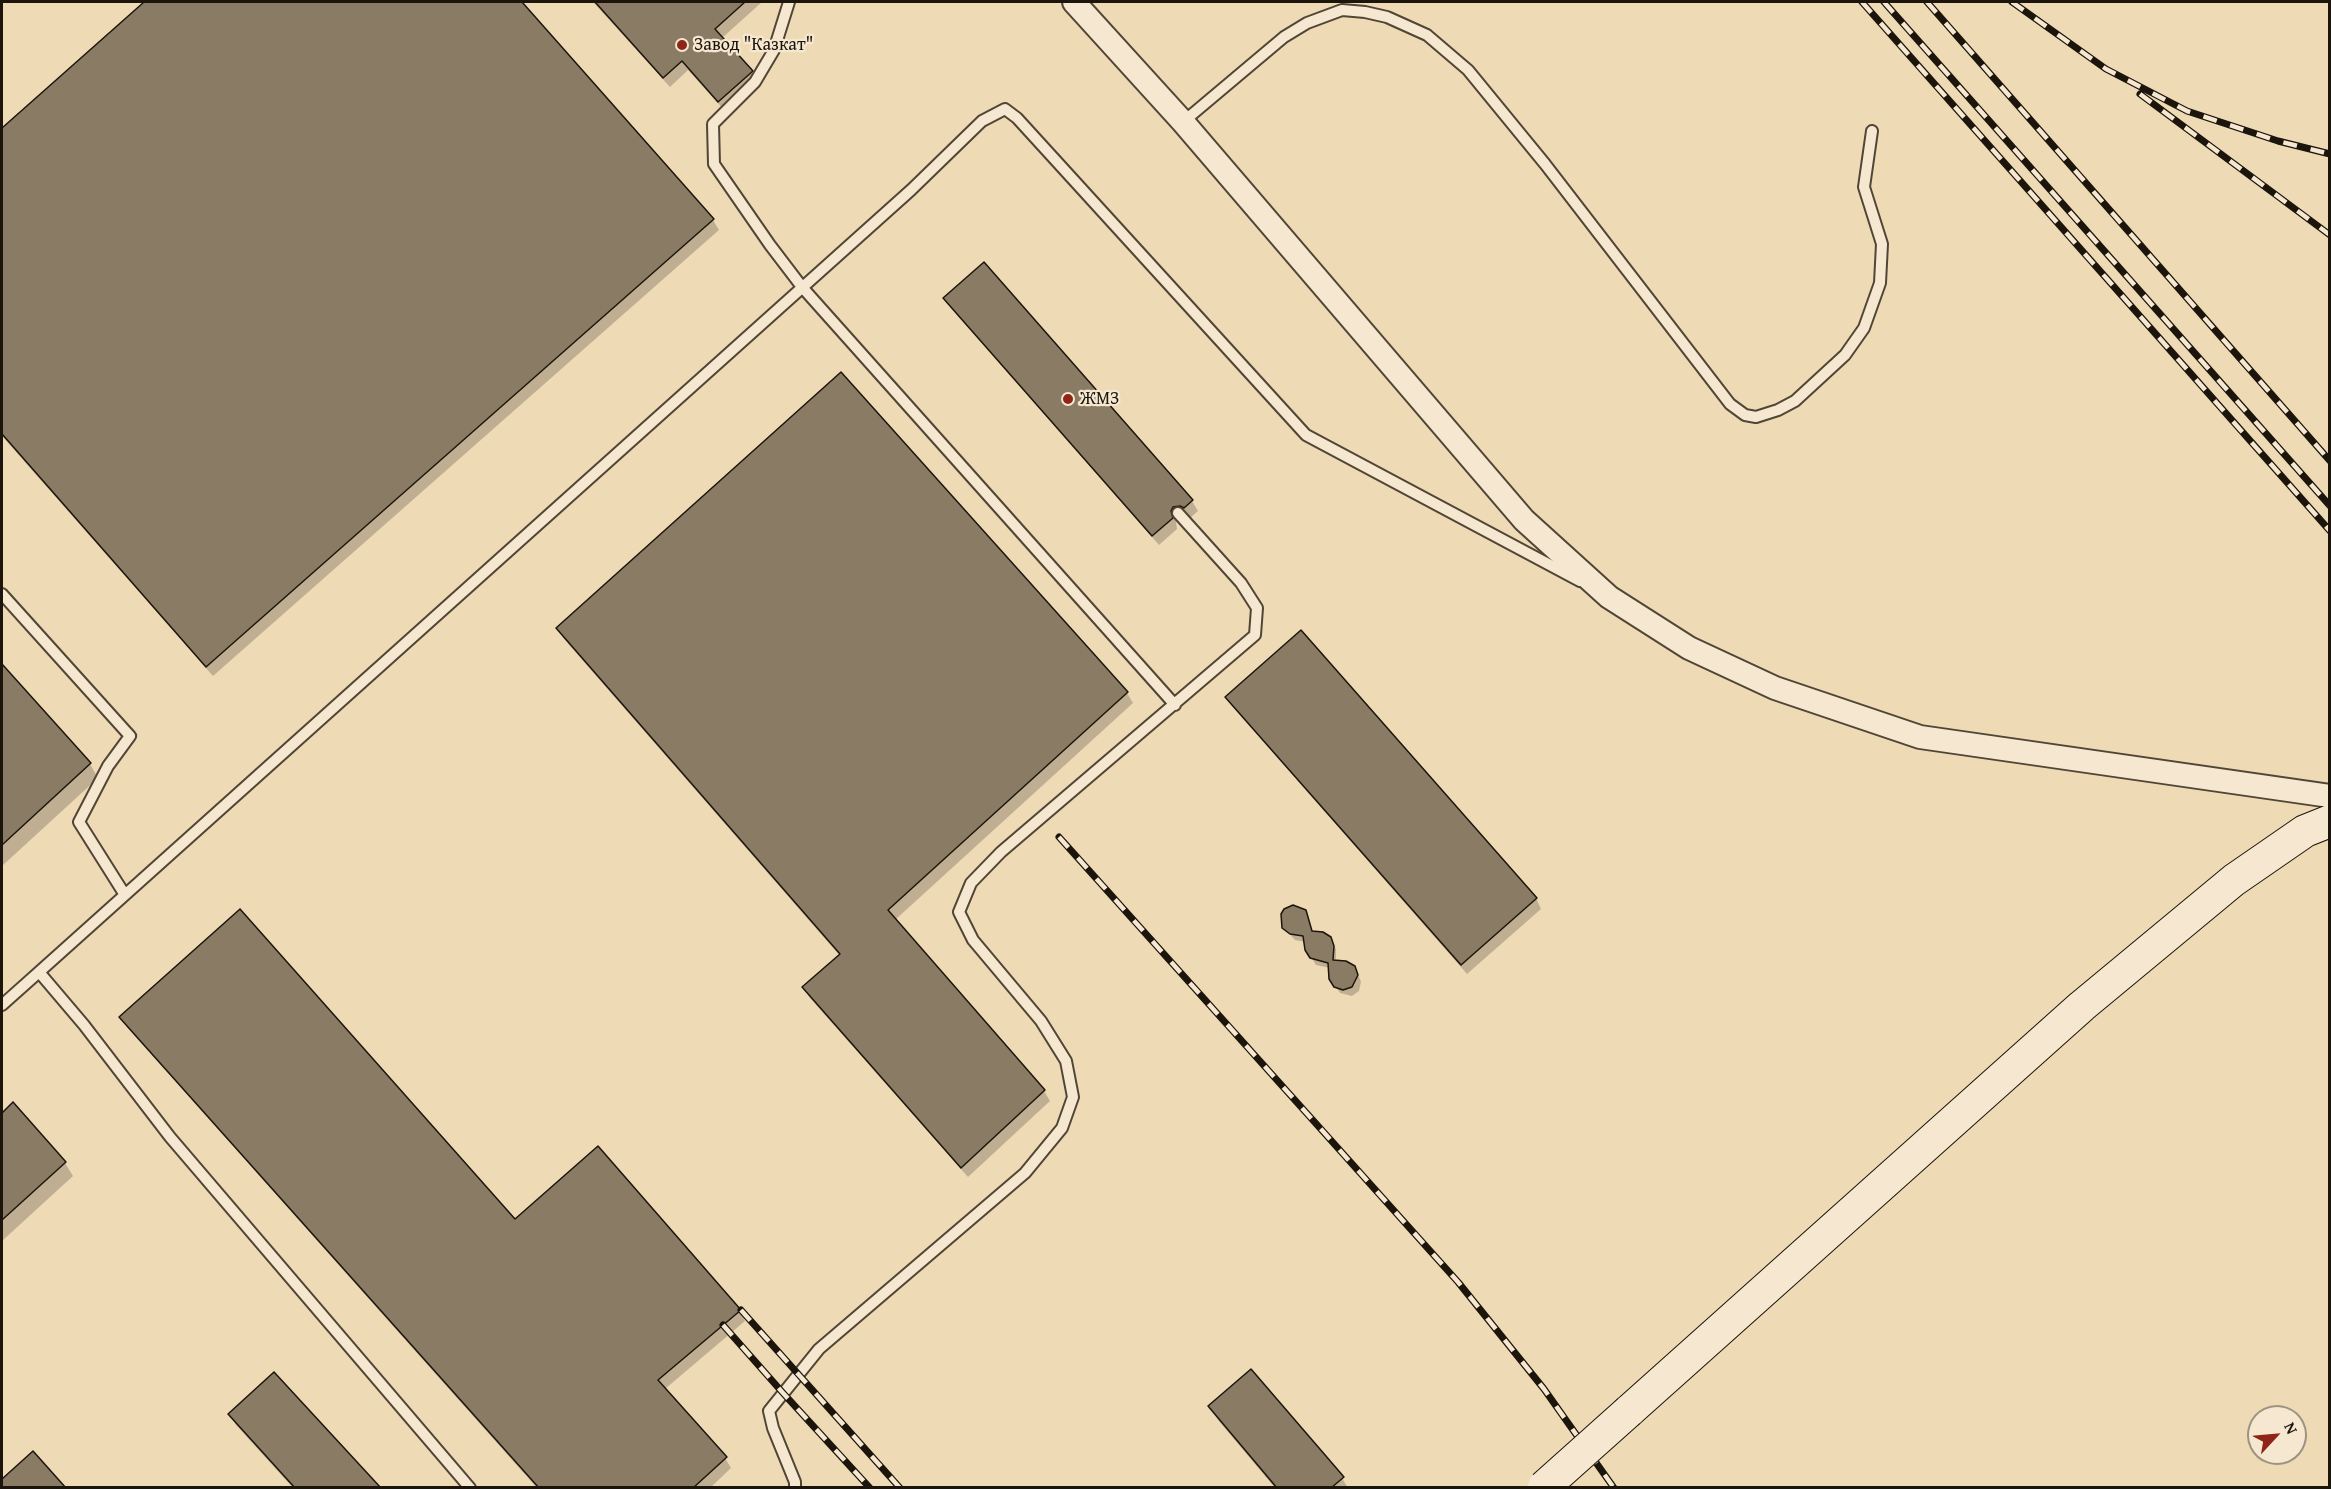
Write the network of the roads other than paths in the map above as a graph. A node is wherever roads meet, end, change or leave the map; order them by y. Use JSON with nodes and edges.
{"nodes":[{"id":1,"x":789,"y":2,"type":"edge"},
{"id":2,"x":1074,"y":2,"type":"edge"},
{"id":3,"x":1183,"y":122,"type":"junction"},
{"id":4,"x":1872,"y":132,"type":"dead end"},
{"id":5,"x":802,"y":287,"type":"junction"},
{"id":6,"x":1178,"y":513,"type":"dead end"},
{"id":7,"x":2,"y":594,"type":"edge"},
{"id":8,"x":1609,"y":597,"type":"junction"},
{"id":9,"x":1175,"y":705,"type":"junction"},
{"id":10,"x":2330,"y":796,"type":"edge"},
{"id":11,"x":2330,"y":821,"type":"edge"},
{"id":12,"x":125,"y":895,"type":"junction"},
{"id":13,"x":39,"y":972,"type":"junction"},
{"id":14,"x":2,"y":1005,"type":"edge"},
{"id":15,"x":1544,"y":1487,"type":"edge"},
{"id":16,"x":470,"y":1488,"type":"edge"},
{"id":17,"x":795,"y":1488,"type":"edge"}],
"edges":[{"from":1,"to":5,"type":"lane"},
{"from":2,"to":3,"type":"street"},
{"from":3,"to":4,"type":"lane"},
{"from":3,"to":8,"type":"street"},
{"from":5,"to":8,"type":"lane"},
{"from":5,"to":9,"type":"lane"},
{"from":5,"to":12,"type":"lane"},
{"from":6,"to":9,"type":"lane"},
{"from":7,"to":12,"type":"lane"},
{"from":8,"to":10,"type":"street"},
{"from":9,"to":17,"type":"lane"},
{"from":11,"to":15,"type":"main road","bridge":true},
{"from":12,"to":13,"type":"lane"},
{"from":13,"to":14,"type":"lane"},
{"from":13,"to":16,"type":"lane"}]}
